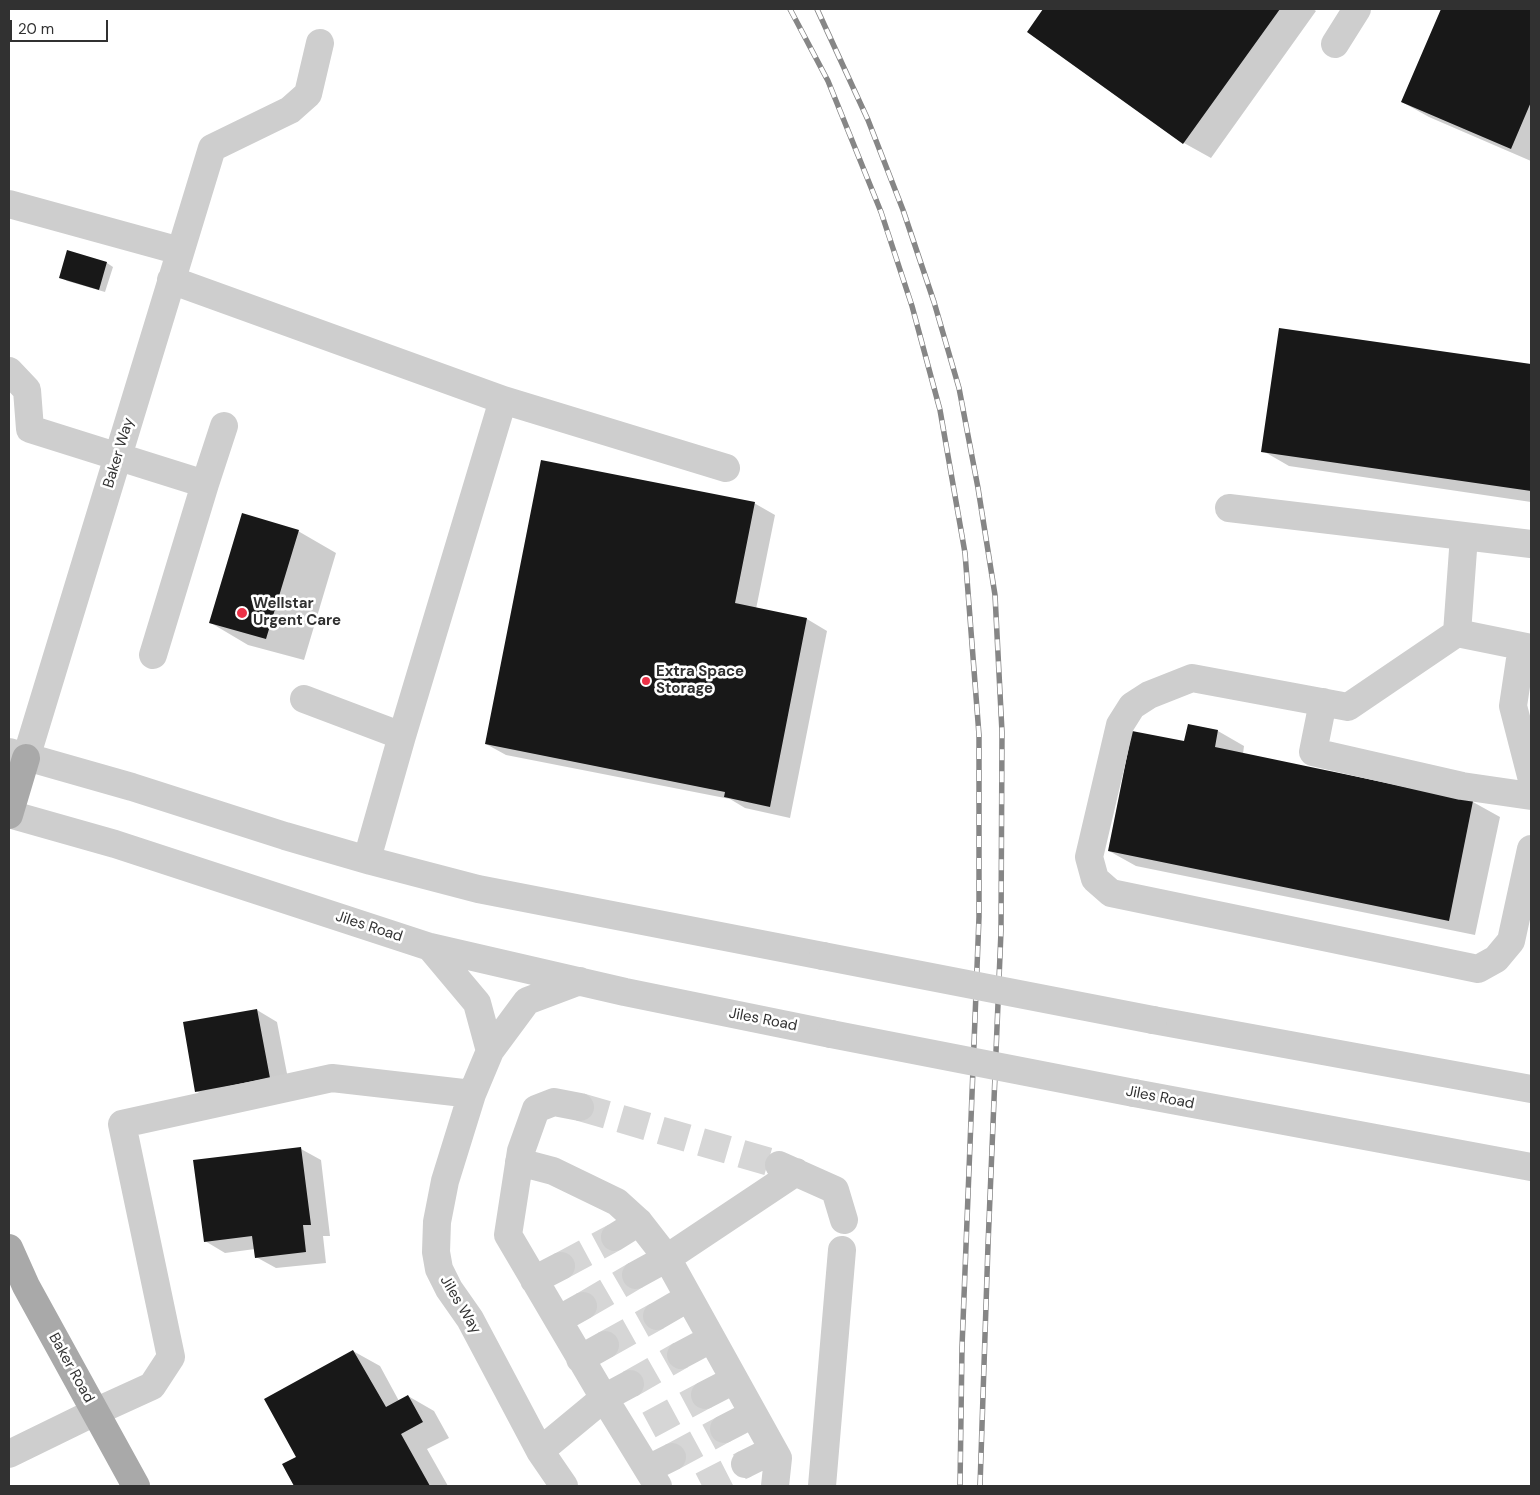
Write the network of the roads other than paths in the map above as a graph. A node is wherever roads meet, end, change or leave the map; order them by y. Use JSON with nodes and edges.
{"nodes":[{"id":1,"x":1357,"y":9,"type":"edge"},
{"id":2,"x":320,"y":42,"type":"dead end"},
{"id":3,"x":1335,"y":44,"type":"dead end"},
{"id":4,"x":9,"y":204,"type":"edge"},
{"id":5,"x":180,"y":251,"type":"junction"},
{"id":6,"x":171,"y":280,"type":"junction"},
{"id":7,"x":9,"y":371,"type":"edge"},
{"id":8,"x":503,"y":400,"type":"junction"},
{"id":9,"x":224,"y":426,"type":"dead end"},
{"id":10,"x":118,"y":456,"type":"junction"},
{"id":11,"x":726,"y":468,"type":"dead end"},
{"id":12,"x":205,"y":484,"type":"junction"},
{"id":13,"x":1229,"y":508,"type":"dead end"},
{"id":14,"x":1464,"y":536,"type":"junction"},
{"id":15,"x":1531,"y":544,"type":"edge"},
{"id":16,"x":1457,"y":633,"type":"junction"},
{"id":17,"x":1526,"y":647,"type":"edge"},
{"id":18,"x":153,"y":655,"type":"dead end"},
{"id":19,"x":304,"y":699,"type":"dead end"},
{"id":20,"x":1323,"y":702,"type":"junction"},
{"id":21,"x":402,"y":736,"type":"junction"},
{"id":22,"x":17,"y":755,"type":"edge"},
{"id":23,"x":1531,"y":776,"type":"edge"},
{"id":24,"x":1531,"y":796,"type":"edge"},
{"id":25,"x":9,"y":815,"type":"edge"},
{"id":26,"x":1531,"y":849,"type":"edge"},
{"id":27,"x":367,"y":859,"type":"junction"},
{"id":28,"x":430,"y":947,"type":"junction"},
{"id":29,"x":580,"y":981,"type":"junction"},
{"id":30,"x":490,"y":1051,"type":"junction"},
{"id":31,"x":1531,"y":1089,"type":"edge"},
{"id":32,"x":472,"y":1094,"type":"junction"},
{"id":33,"x":580,"y":1107,"type":"tunnel mouth"},
{"id":34,"x":519,"y":1162,"type":"junction"},
{"id":35,"x":1531,"y":1166,"type":"edge"},
{"id":36,"x":844,"y":1220,"type":"dead end"},
{"id":37,"x":639,"y":1222,"type":"junction"},
{"id":38,"x":615,"y":1237,"type":"tunnel mouth"},
{"id":39,"x":9,"y":1248,"type":"edge"},
{"id":40,"x":842,"y":1250,"type":"dead end"},
{"id":41,"x":668,"y":1258,"type":"junction"},
{"id":42,"x":561,"y":1266,"type":"tunnel mouth"},
{"id":43,"x":636,"y":1275,"type":"tunnel mouth"},
{"id":44,"x":534,"y":1280,"type":"junction"},
{"id":45,"x":688,"y":1298,"type":"junction"},
{"id":46,"x":583,"y":1306,"type":"tunnel mouth"},
{"id":47,"x":657,"y":1316,"type":"tunnel mouth"},
{"id":48,"x":558,"y":1320,"type":"junction"},
{"id":49,"x":711,"y":1339,"type":"junction"},
{"id":50,"x":606,"y":1345,"type":"tunnel mouth"},
{"id":51,"x":681,"y":1355,"type":"tunnel mouth"},
{"id":52,"x":580,"y":1359,"type":"junction"},
{"id":53,"x":734,"y":1380,"type":"junction"},
{"id":54,"x":630,"y":1384,"type":"tunnel mouth"},
{"id":55,"x":705,"y":1395,"type":"tunnel mouth"},
{"id":56,"x":604,"y":1398,"type":"junction"},
{"id":57,"x":95,"y":1412,"type":"junction"},
{"id":58,"x":753,"y":1414,"type":"junction"},
{"id":59,"x":724,"y":1429,"type":"tunnel mouth"},
{"id":60,"x":540,"y":1450,"type":"junction"},
{"id":61,"x":773,"y":1450,"type":"junction"},
{"id":62,"x":9,"y":1454,"type":"edge"},
{"id":63,"x":746,"y":1464,"type":"tunnel mouth"},
{"id":64,"x":659,"y":1471,"type":"edge"},
{"id":65,"x":136,"y":1486,"type":"edge"},
{"id":66,"x":564,"y":1486,"type":"edge"},
{"id":67,"x":775,"y":1486,"type":"edge"},
{"id":68,"x":822,"y":1486,"type":"edge"}],
"edges":[{"from":1,"to":3,"type":"street"},
{"from":2,"to":5,"type":"street","name":"Baker Way"},
{"from":4,"to":5,"type":"street"},
{"from":5,"to":6,"type":"street","name":"Baker Way"},
{"from":6,"to":8,"type":"street"},
{"from":6,"to":10,"type":"street","name":"Baker Way"},
{"from":7,"to":10,"type":"street"},
{"from":8,"to":11,"type":"street"},
{"from":8,"to":21,"type":"street"},
{"from":9,"to":12,"type":"street"},
{"from":10,"to":12,"type":"street"},
{"from":10,"to":22,"type":"street","name":"Baker Way"},
{"from":12,"to":18,"type":"street"},
{"from":13,"to":14,"type":"street"},
{"from":14,"to":15,"type":"street"},
{"from":14,"to":16,"type":"street"},
{"from":16,"to":17,"type":"street"},
{"from":16,"to":20,"type":"street"},
{"from":17,"to":23,"type":"street"},
{"from":19,"to":21,"type":"street"},
{"from":20,"to":24,"type":"street"},
{"from":20,"to":26,"type":"street"},
{"from":21,"to":27,"type":"street"},
{"from":22,"to":25,"type":"main road"},
{"from":22,"to":27,"type":"street"},
{"from":25,"to":28,"type":"street","name":"Jiles Road"},
{"from":27,"to":31,"type":"street","bridge":true},
{"from":28,"to":29,"type":"street","name":"Jiles Road"},
{"from":28,"to":30,"type":"street"},
{"from":29,"to":30,"type":"street","name":"Jiles Way"},
{"from":29,"to":35,"type":"street","name":"Jiles Road","bridge":true},
{"from":30,"to":32,"type":"street","name":"Jiles Way"},
{"from":32,"to":57,"type":"street"},
{"from":32,"to":60,"type":"street","name":"Jiles Way"},
{"from":33,"to":34,"type":"street"},
{"from":34,"to":37,"type":"street"},
{"from":34,"to":44,"type":"street"},
{"from":36,"to":41,"type":"street"},
{"from":37,"to":38,"type":"street"},
{"from":37,"to":41,"type":"street"},
{"from":39,"to":57,"type":"main road","name":"Baker Road"},
{"from":40,"to":68,"type":"street"},
{"from":41,"to":43,"type":"street"},
{"from":41,"to":45,"type":"street"},
{"from":42,"to":44,"type":"street"},
{"from":44,"to":48,"type":"street"},
{"from":45,"to":47,"type":"street"},
{"from":45,"to":49,"type":"street"},
{"from":46,"to":48,"type":"street"},
{"from":48,"to":52,"type":"street"},
{"from":49,"to":51,"type":"street"},
{"from":49,"to":53,"type":"street"},
{"from":50,"to":52,"type":"street"},
{"from":52,"to":56,"type":"street"},
{"from":53,"to":55,"type":"street"},
{"from":53,"to":58,"type":"street"},
{"from":54,"to":56,"type":"street"},
{"from":56,"to":60,"type":"street"},
{"from":56,"to":64,"type":"street"},
{"from":57,"to":62,"type":"street"},
{"from":57,"to":65,"type":"main road","name":"Baker Road"},
{"from":58,"to":59,"type":"street"},
{"from":58,"to":61,"type":"street"},
{"from":60,"to":66,"type":"street","name":"Jiles Way"},
{"from":61,"to":63,"type":"street"},
{"from":61,"to":67,"type":"street"}]}
